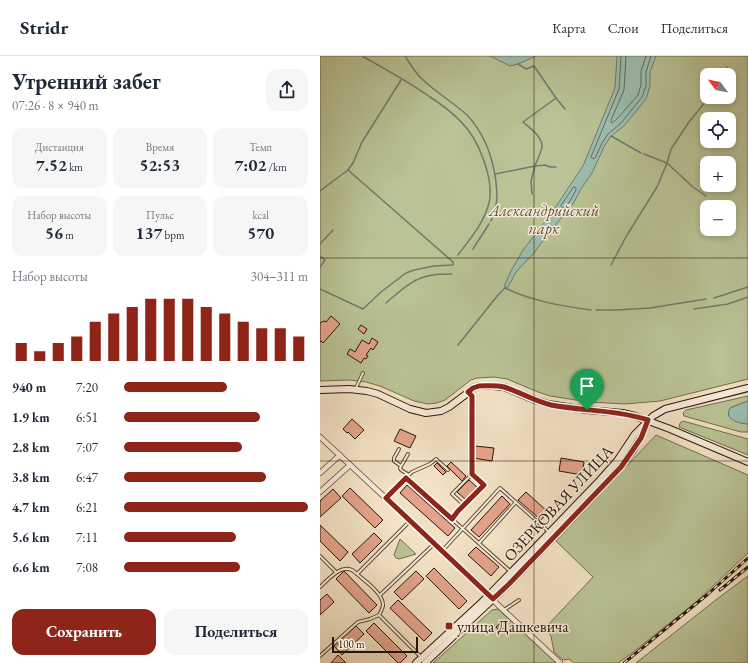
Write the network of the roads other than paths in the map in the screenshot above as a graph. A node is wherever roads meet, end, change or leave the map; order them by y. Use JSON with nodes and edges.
{"nodes":[{"id":1,"x":363,"y":373,"type":"dead end"},
{"id":2,"x":748,"y":388,"type":"edge"},
{"id":3,"x":356,"y":389,"type":"junction"},
{"id":4,"x":320,"y":390,"type":"edge"},
{"id":5,"x":468,"y":392,"type":"junction"},
{"id":6,"x":648,"y":420,"type":"junction"},
{"id":7,"x":320,"y":437,"type":"edge"},
{"id":8,"x":399,"y":449,"type":"dead end"},
{"id":9,"x":408,"y":454,"type":"dead end"},
{"id":10,"x":340,"y":455,"type":"junction"},
{"id":11,"x":748,"y":462,"type":"edge"},
{"id":12,"x":350,"y":465,"type":"junction"},
{"id":13,"x":401,"y":466,"type":"junction"},
{"id":14,"x":448,"y":470,"type":"dead end"},
{"id":15,"x":320,"y":473,"type":"edge"},
{"id":16,"x":472,"y":474,"type":"junction"},
{"id":17,"x":409,"y":475,"type":"junction"},
{"id":18,"x":406,"y":478,"type":"junction"},
{"id":19,"x":320,"y":492,"type":"edge"},
{"id":20,"x":386,"y":498,"type":"junction"},
{"id":21,"x":516,"y":502,"type":"junction"},
{"id":22,"x":464,"y":505,"type":"junction"},
{"id":23,"x":452,"y":519,"type":"junction"},
{"id":24,"x":410,"y":520,"type":"junction"},
{"id":25,"x":463,"y":529,"type":"junction"},
{"id":26,"x":552,"y":535,"type":"junction"},
{"id":27,"x":479,"y":543,"type":"junction"},
{"id":28,"x":435,"y":544,"type":"junction"},
{"id":29,"x":443,"y":551,"type":"junction"},
{"id":30,"x":320,"y":556,"type":"edge"},
{"id":31,"x":336,"y":572,"type":"junction"},
{"id":32,"x":512,"y":573,"type":"junction"},
{"id":33,"x":357,"y":574,"type":"junction"},
{"id":34,"x":320,"y":587,"type":"edge"},
{"id":35,"x":380,"y":595,"type":"junction"},
{"id":36,"x":491,"y":597,"type":"junction"},
{"id":37,"x":519,"y":600,"type":"dead end"},
{"id":38,"x":504,"y":610,"type":"junction"},
{"id":39,"x":380,"y":615,"type":"junction"},
{"id":40,"x":320,"y":656,"type":"edge"},
{"id":41,"x":424,"y":661,"type":"edge"},
{"id":42,"x":416,"y":663,"type":"edge"},
{"id":43,"x":560,"y":663,"type":"edge"}],
"edges":[{"from":1,"to":3,"type":"lane"},
{"from":2,"to":6,"type":"street"},
{"from":3,"to":4,"type":"street"},
{"from":3,"to":5,"type":"street"},
{"from":5,"to":6,"type":"street"},
{"from":5,"to":16,"type":"lane"},
{"from":6,"to":11,"type":"street"},
{"from":6,"to":26,"type":"street","name":"ОЗЕРКОВАЯ УЛИЦА"},
{"from":7,"to":10,"type":"street"},
{"from":8,"to":13,"type":"lane"},
{"from":9,"to":13,"type":"lane"},
{"from":10,"to":12,"type":"street"},
{"from":10,"to":15,"type":"street"},
{"from":12,"to":19,"type":"street"},
{"from":12,"to":20,"type":"street"},
{"from":13,"to":17,"type":"lane"},
{"from":14,"to":17,"type":"lane"},
{"from":16,"to":22,"type":"lane"},
{"from":16,"to":22,"type":"lane"},
{"from":17,"to":18,"type":"lane"},
{"from":18,"to":20,"type":"lane"},
{"from":18,"to":23,"type":"lane"},
{"from":20,"to":24,"type":"street"},
{"from":21,"to":25,"type":"lane"},
{"from":21,"to":26,"type":"lane"},
{"from":21,"to":27,"type":"lane"},
{"from":22,"to":23,"type":"lane"},
{"from":23,"to":25,"type":"lane"},
{"from":24,"to":28,"type":"street"},
{"from":24,"to":33,"type":"lane"},
{"from":25,"to":27,"type":"lane"},
{"from":25,"to":29,"type":"lane"},
{"from":26,"to":32,"type":"street","name":"ОЗЕРКОВАЯ УЛИЦА"},
{"from":26,"to":36,"type":"street","name":"ОЗЕРКОВАЯ УЛИЦА"},
{"from":27,"to":32,"type":"lane"},
{"from":28,"to":29,"type":"street"},
{"from":28,"to":35,"type":"lane"},
{"from":29,"to":36,"type":"street"},
{"from":30,"to":31,"type":"lane"},
{"from":31,"to":33,"type":"lane"},
{"from":31,"to":34,"type":"lane"},
{"from":32,"to":36,"type":"street","name":"ОЗЕРКОВАЯ УЛИЦА"},
{"from":33,"to":35,"type":"lane"},
{"from":35,"to":39,"type":"lane"},
{"from":36,"to":38,"type":"street"},
{"from":36,"to":41,"type":"street","name":"ОЗЕРКОВАЯ УЛИЦА"},
{"from":37,"to":38,"type":"lane"},
{"from":38,"to":43,"type":"street"},
{"from":39,"to":40,"type":"lane"},
{"from":39,"to":41,"type":"lane"},
{"from":41,"to":42,"type":"street","name":"ОЗЕРКОВАЯ УЛИЦА"}]}
